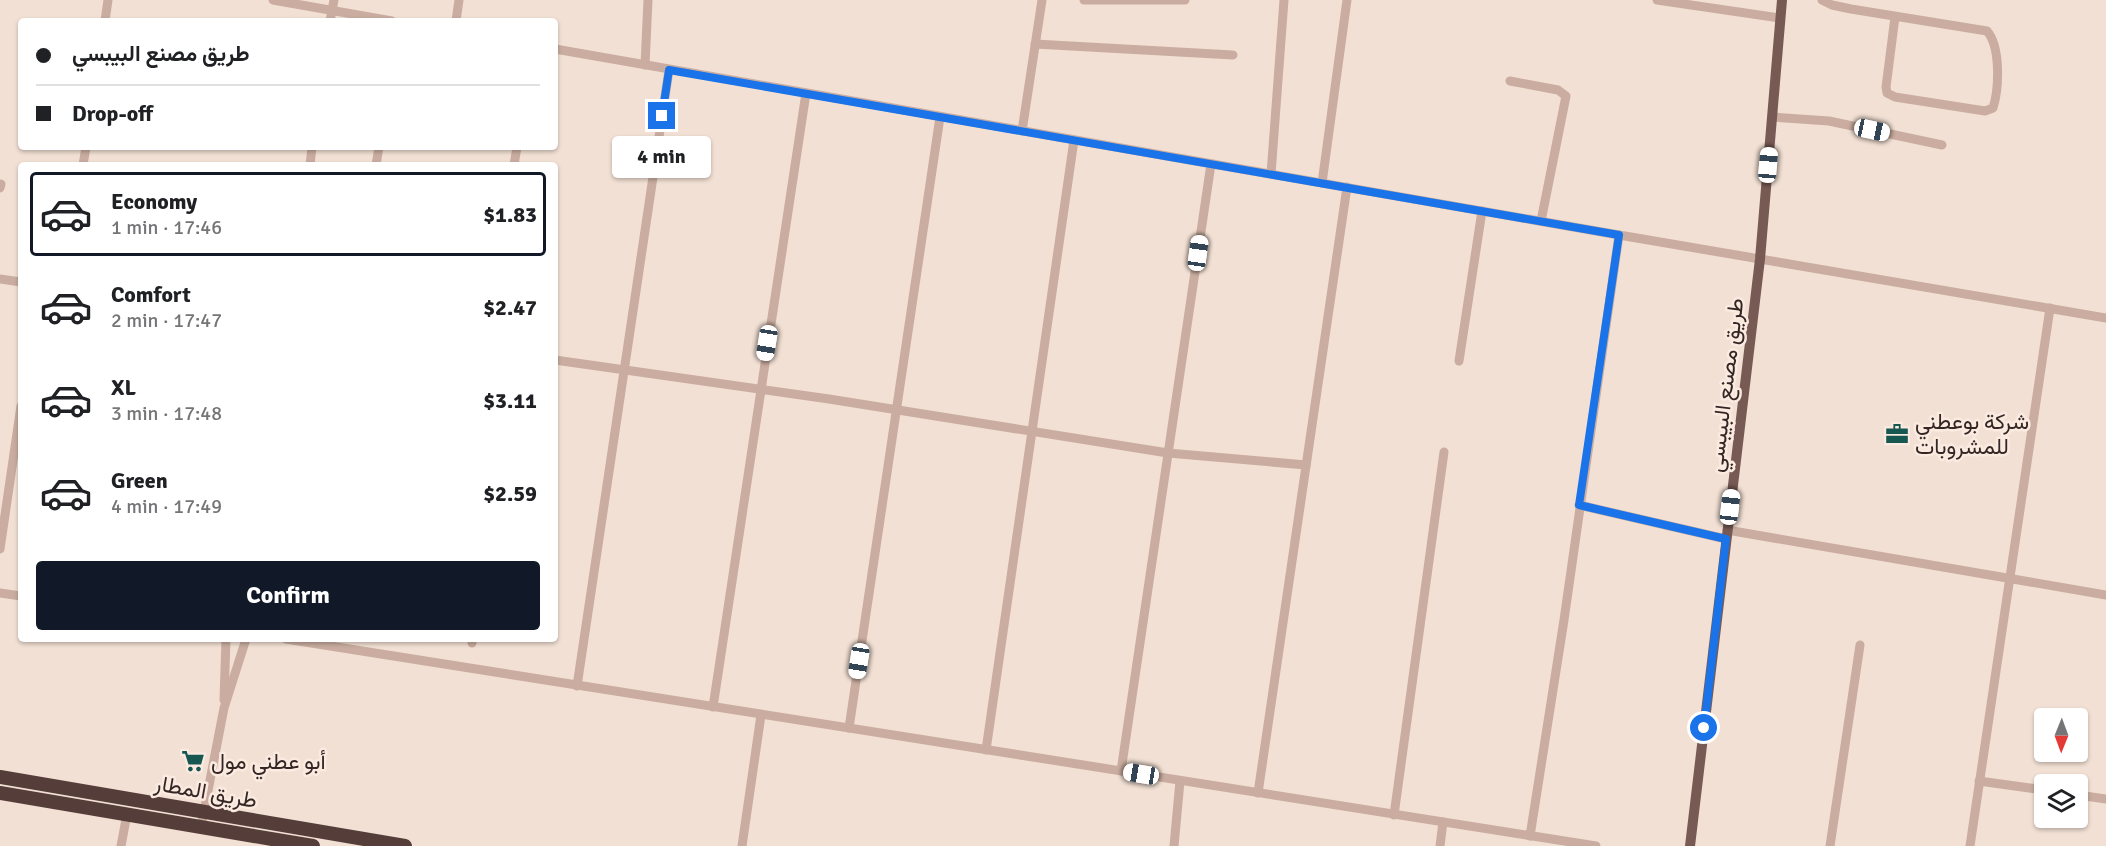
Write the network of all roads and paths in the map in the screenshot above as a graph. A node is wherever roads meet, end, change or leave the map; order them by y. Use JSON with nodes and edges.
{"nodes":[{"id":1,"x":108,"y":0,"type":"edge"},
{"id":2,"x":273,"y":0,"type":"edge"},
{"id":3,"x":334,"y":0,"type":"edge"},
{"id":4,"x":459,"y":0,"type":"edge"},
{"id":5,"x":648,"y":0,"type":"edge"},
{"id":6,"x":1042,"y":0,"type":"edge"},
{"id":7,"x":1084,"y":0,"type":"edge"},
{"id":8,"x":1185,"y":0,"type":"edge"},
{"id":9,"x":1284,"y":0,"type":"edge"},
{"id":10,"x":1347,"y":0,"type":"edge"},
{"id":11,"x":1657,"y":0,"type":"edge"},
{"id":12,"x":1782,"y":0,"type":"edge"},
{"id":13,"x":1822,"y":0,"type":"edge"},
{"id":14,"x":332,"y":10,"type":"junction"},
{"id":15,"x":1895,"y":17,"type":"junction"},
{"id":16,"x":105,"y":18,"type":"edge"},
{"id":17,"x":331,"y":18,"type":"edge"},
{"id":18,"x":376,"y":18,"type":"edge"},
{"id":19,"x":456,"y":18,"type":"edge"},
{"id":20,"x":1780,"y":18,"type":"junction"},
{"id":21,"x":1035,"y":44,"type":"junction"},
{"id":22,"x":558,"y":50,"type":"edge"},
{"id":23,"x":1233,"y":55,"type":"dead end"},
{"id":24,"x":645,"y":65,"type":"junction"},
{"id":25,"x":669,"y":70,"type":"junction"},
{"id":26,"x":1510,"y":81,"type":"dead end"},
{"id":27,"x":806,"y":93,"type":"junction"},
{"id":28,"x":940,"y":117,"type":"junction"},
{"id":29,"x":1772,"y":117,"type":"junction"},
{"id":30,"x":1022,"y":131,"type":"junction"},
{"id":31,"x":1074,"y":140,"type":"junction"},
{"id":32,"x":1942,"y":145,"type":"dead end"},
{"id":33,"x":1211,"y":164,"type":"junction"},
{"id":34,"x":1271,"y":174,"type":"junction"},
{"id":35,"x":1322,"y":183,"type":"junction"},
{"id":36,"x":1347,"y":188,"type":"junction"},
{"id":37,"x":1482,"y":211,"type":"junction"},
{"id":38,"x":1540,"y":221,"type":"junction"},
{"id":39,"x":1619,"y":235,"type":"junction"},
{"id":40,"x":1760,"y":259,"type":"junction"},
{"id":41,"x":0,"y":279,"type":"edge"},
{"id":42,"x":18,"y":282,"type":"edge"},
{"id":43,"x":2050,"y":308,"type":"junction"},
{"id":44,"x":2106,"y":318,"type":"edge"},
{"id":45,"x":558,"y":360,"type":"edge"},
{"id":46,"x":1459,"y":361,"type":"dead end"},
{"id":47,"x":623,"y":369,"type":"junction"},
{"id":48,"x":760,"y":389,"type":"junction"},
{"id":49,"x":897,"y":410,"type":"junction"},
{"id":50,"x":18,"y":426,"type":"edge"},
{"id":51,"x":1032,"y":432,"type":"junction"},
{"id":52,"x":1444,"y":452,"type":"dead end"},
{"id":53,"x":1168,"y":453,"type":"junction"},
{"id":54,"x":1306,"y":465,"type":"junction"},
{"id":55,"x":1579,"y":505,"type":"junction"},
{"id":56,"x":1727,"y":534,"type":"junction"},
{"id":57,"x":0,"y":549,"type":"edge"},
{"id":58,"x":2009,"y":579,"type":"junction"},
{"id":59,"x":0,"y":593,"type":"edge"},
{"id":60,"x":2106,"y":595,"type":"edge"},
{"id":61,"x":18,"y":596,"type":"edge"},
{"id":62,"x":226,"y":642,"type":"edge"},
{"id":63,"x":245,"y":642,"type":"edge"},
{"id":64,"x":323,"y":642,"type":"edge"},
{"id":65,"x":1860,"y":645,"type":"dead end"},
{"id":66,"x":577,"y":686,"type":"junction"},
{"id":67,"x":713,"y":707,"type":"junction"},
{"id":68,"x":224,"y":708,"type":"junction"},
{"id":69,"x":761,"y":715,"type":"junction"},
{"id":70,"x":849,"y":729,"type":"junction"},
{"id":71,"x":986,"y":750,"type":"junction"},
{"id":72,"x":1121,"y":771,"type":"junction"},
{"id":73,"x":0,"y":777,"type":"edge"},
{"id":74,"x":1180,"y":781,"type":"junction"},
{"id":75,"x":1979,"y":781,"type":"junction"},
{"id":76,"x":2034,"y":789,"type":"edge"},
{"id":77,"x":0,"y":793,"type":"edge"},
{"id":78,"x":1258,"y":794,"type":"junction"},
{"id":79,"x":2088,"y":796,"type":"edge"},
{"id":80,"x":2106,"y":799,"type":"edge"},
{"id":81,"x":202,"y":812,"type":"junction"},
{"id":82,"x":127,"y":814,"type":"junction"},
{"id":83,"x":1394,"y":815,"type":"junction"},
{"id":84,"x":1443,"y":822,"type":"junction"},
{"id":85,"x":201,"y":827,"type":"junction"},
{"id":86,"x":1530,"y":836,"type":"junction"},
{"id":87,"x":275,"y":843,"type":"edge"},
{"id":88,"x":121,"y":846,"type":"edge"},
{"id":89,"x":312,"y":846,"type":"edge"},
{"id":90,"x":405,"y":846,"type":"edge"},
{"id":91,"x":742,"y":846,"type":"edge"},
{"id":92,"x":1174,"y":846,"type":"edge"},
{"id":93,"x":1440,"y":846,"type":"edge"},
{"id":94,"x":1596,"y":846,"type":"edge"},
{"id":95,"x":1690,"y":846,"type":"edge"},
{"id":96,"x":1830,"y":846,"type":"edge"},
{"id":97,"x":1970,"y":846,"type":"edge"}],
"edges":[{"from":1,"to":16,"type":"street"},
{"from":2,"to":14,"type":"street"},
{"from":3,"to":14,"type":"street"},
{"from":4,"to":19,"type":"street"},
{"from":5,"to":24,"type":"street"},
{"from":6,"to":21,"type":"street"},
{"from":7,"to":8,"type":"street"},
{"from":9,"to":34,"type":"street"},
{"from":10,"to":35,"type":"street"},
{"from":11,"to":20,"type":"street"},
{"from":12,"to":20,"type":"main road","name":"طريق مصنع البيبسي"},
{"from":13,"to":15,"type":"street"},
{"from":14,"to":17,"type":"street"},
{"from":14,"to":18,"type":"street"},
{"from":15,"to":15,"type":"street"},
{"from":20,"to":29,"type":"main road","name":"طريق مصنع البيبسي"},
{"from":21,"to":23,"type":"street"},
{"from":21,"to":30,"type":"street"},
{"from":22,"to":24,"type":"street"},
{"from":24,"to":25,"type":"street"},
{"from":25,"to":27,"type":"street"},
{"from":25,"to":47,"type":"street"},
{"from":26,"to":38,"type":"street"},
{"from":27,"to":28,"type":"street"},
{"from":27,"to":48,"type":"street"},
{"from":28,"to":30,"type":"street"},
{"from":28,"to":49,"type":"street"},
{"from":29,"to":32,"type":"street"},
{"from":29,"to":40,"type":"main road","name":"طريق مصنع البيبسي"},
{"from":30,"to":31,"type":"street"},
{"from":31,"to":33,"type":"street"},
{"from":31,"to":51,"type":"street"},
{"from":33,"to":34,"type":"street"},
{"from":33,"to":53,"type":"street"},
{"from":34,"to":35,"type":"street"},
{"from":35,"to":36,"type":"street"},
{"from":36,"to":37,"type":"street"},
{"from":36,"to":54,"type":"street"},
{"from":37,"to":38,"type":"street"},
{"from":37,"to":46,"type":"street"},
{"from":38,"to":39,"type":"street"},
{"from":39,"to":40,"type":"street"},
{"from":39,"to":55,"type":"street"},
{"from":40,"to":43,"type":"street"},
{"from":40,"to":56,"type":"main road","name":"طريق مصنع البيبسي"},
{"from":41,"to":42,"type":"street"},
{"from":43,"to":44,"type":"street"},
{"from":43,"to":58,"type":"street"},
{"from":45,"to":47,"type":"street"},
{"from":47,"to":48,"type":"street"},
{"from":47,"to":66,"type":"street"},
{"from":48,"to":49,"type":"street"},
{"from":48,"to":67,"type":"street"},
{"from":49,"to":51,"type":"street"},
{"from":49,"to":70,"type":"street"},
{"from":50,"to":57,"type":"street"},
{"from":51,"to":53,"type":"street"},
{"from":51,"to":71,"type":"street"},
{"from":52,"to":83,"type":"street"},
{"from":53,"to":54,"type":"street"},
{"from":53,"to":72,"type":"street"},
{"from":54,"to":78,"type":"street"},
{"from":55,"to":56,"type":"street"},
{"from":55,"to":86,"type":"street"},
{"from":56,"to":58,"type":"street"},
{"from":56,"to":95,"type":"main road","name":"طريق مصنع البيبسي"},
{"from":58,"to":60,"type":"street"},
{"from":58,"to":75,"type":"street"},
{"from":59,"to":61,"type":"street"},
{"from":62,"to":68,"type":"street"},
{"from":63,"to":68,"type":"street"},
{"from":64,"to":66,"type":"street"},
{"from":65,"to":96,"type":"street"},
{"from":66,"to":67,"type":"street"},
{"from":67,"to":69,"type":"street"},
{"from":68,"to":81,"type":"street"},
{"from":69,"to":70,"type":"street"},
{"from":69,"to":91,"type":"street"},
{"from":70,"to":71,"type":"street"},
{"from":71,"to":72,"type":"street"},
{"from":72,"to":74,"type":"street"},
{"from":73,"to":81,"type":"highway","name":"طريق المطار"},
{"from":74,"to":78,"type":"street"},
{"from":74,"to":92,"type":"street"},
{"from":75,"to":76,"type":"street"},
{"from":75,"to":97,"type":"street"},
{"from":77,"to":82,"type":"highway","name":"طريق المطار"},
{"from":78,"to":83,"type":"street"},
{"from":79,"to":80,"type":"street"},
{"from":81,"to":85,"type":"street"},
{"from":81,"to":90,"type":"highway","name":"طريق المطار"},
{"from":82,"to":85,"type":"highway","name":"طريق المطار"},
{"from":82,"to":88,"type":"street"},
{"from":83,"to":84,"type":"street"},
{"from":84,"to":86,"type":"street"},
{"from":84,"to":93,"type":"street"},
{"from":85,"to":87,"type":"highway","name":"طريق المطار"},
{"from":86,"to":94,"type":"street"},
{"from":87,"to":89,"type":"highway","name":"طريق المطار"}]}
